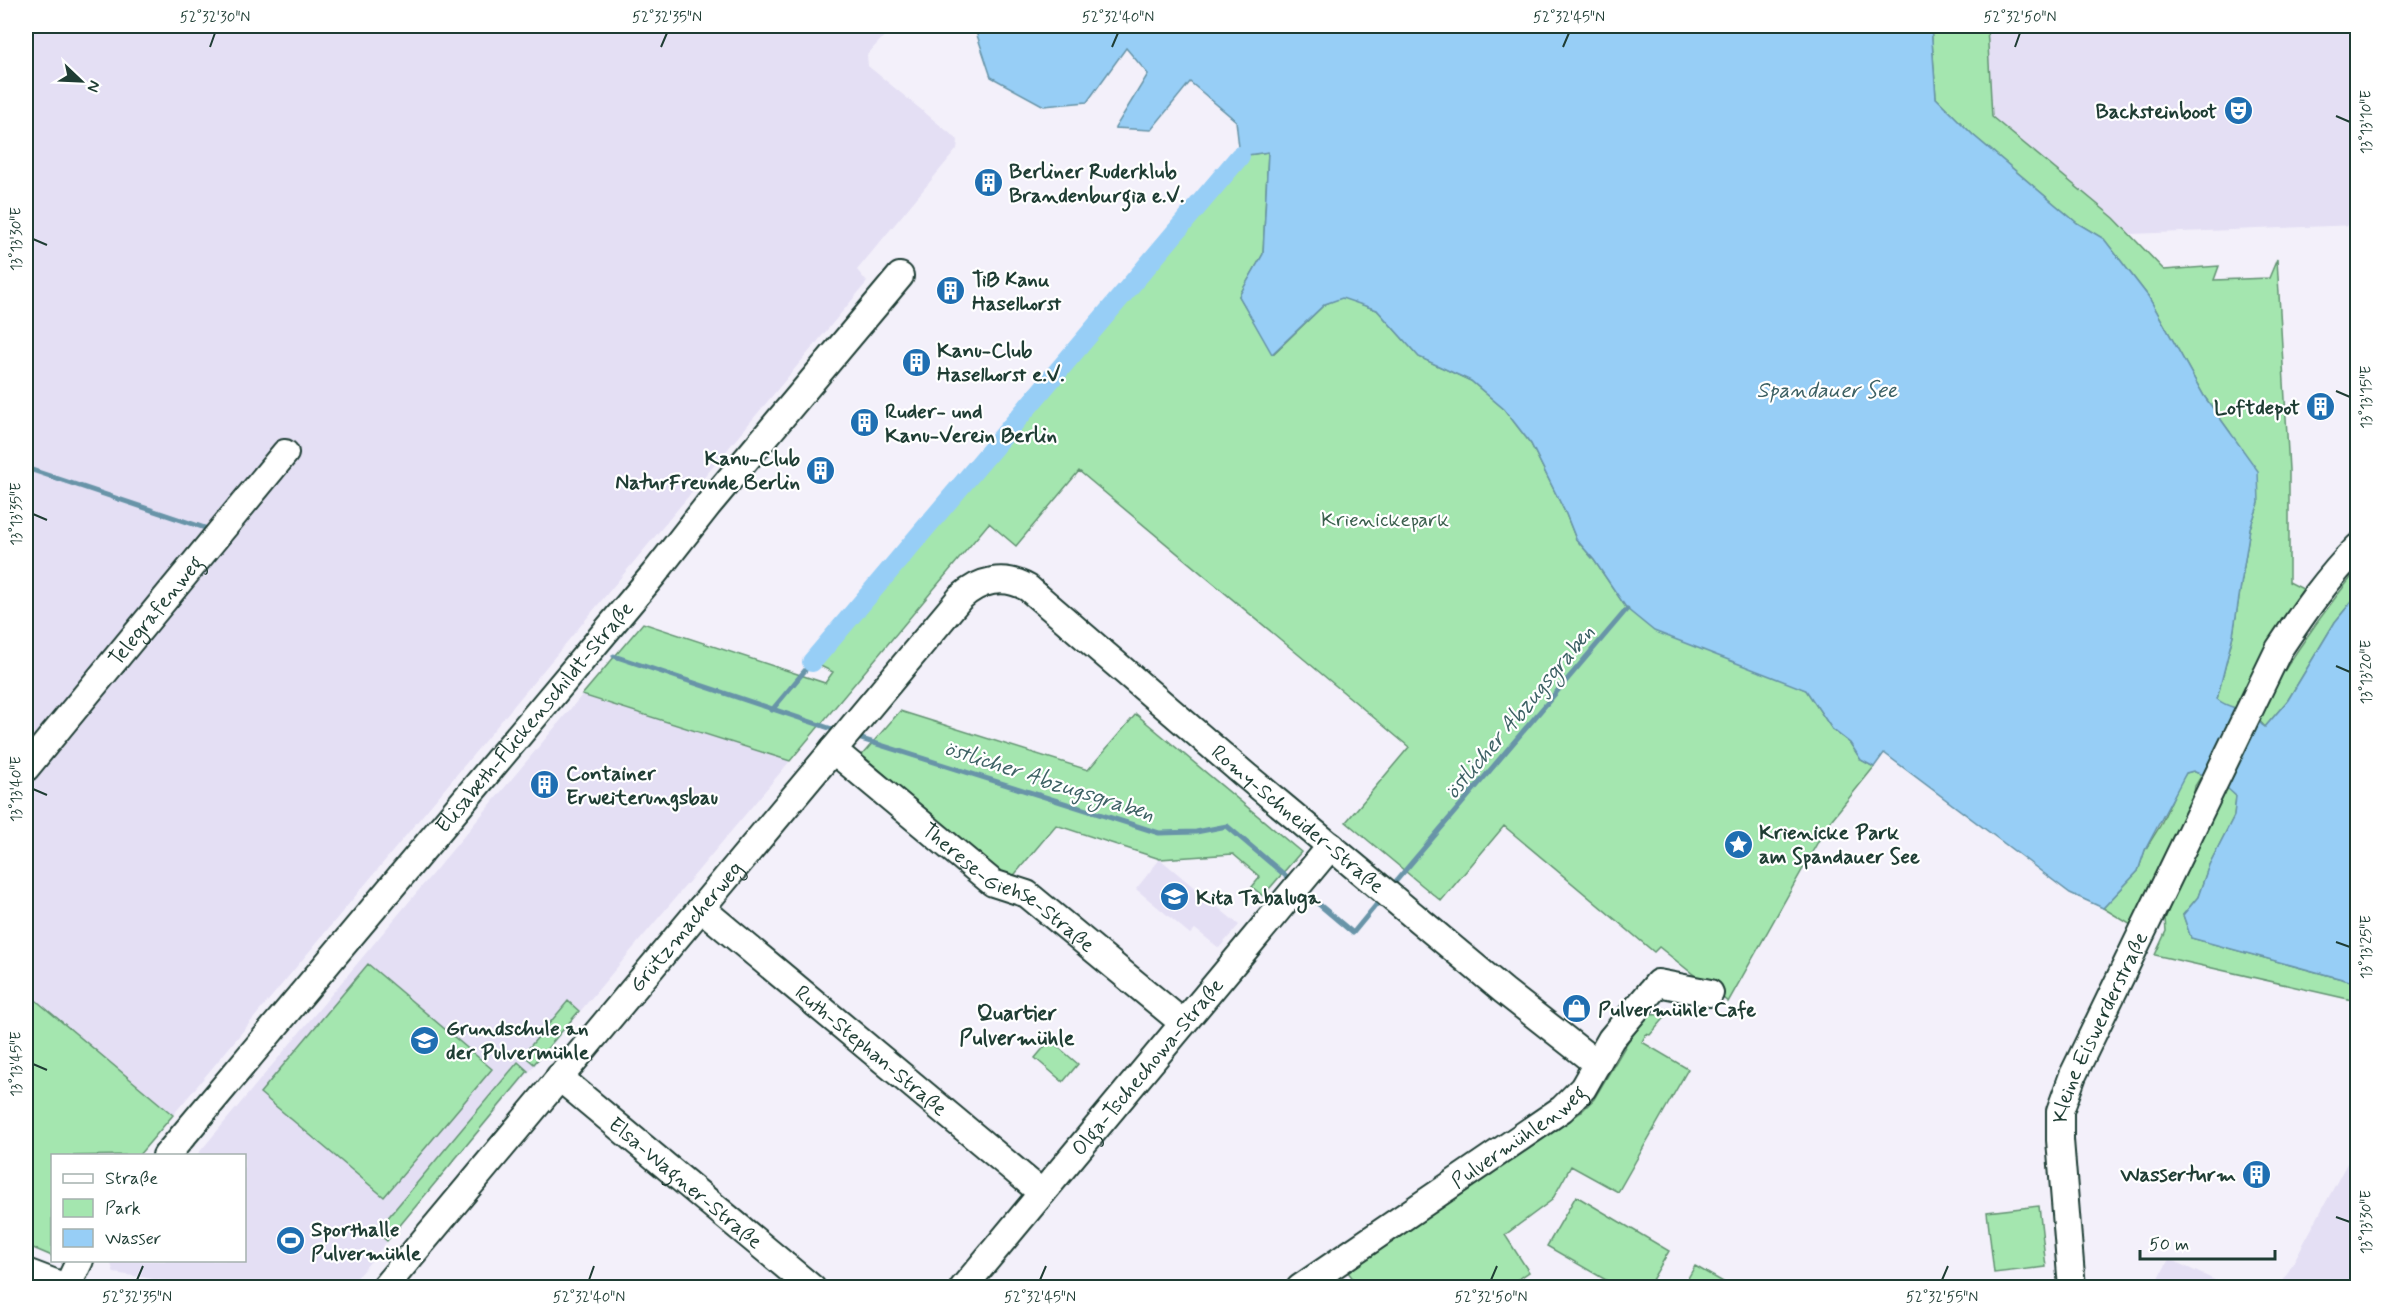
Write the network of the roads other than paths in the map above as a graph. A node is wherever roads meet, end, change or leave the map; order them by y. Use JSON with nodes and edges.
{"nodes":[{"id":1,"x":900,"y":276,"type":"dead end"},
{"id":2,"x":285,"y":453,"type":"dead end"},
{"id":3,"x":2358,"y":547,"type":"edge"},
{"id":4,"x":998,"y":580,"type":"joint"},
{"id":5,"x":838,"y":744,"type":"junction"},
{"id":6,"x":26,"y":768,"type":"edge"},
{"id":7,"x":1331,"y":846,"type":"junction"},
{"id":8,"x":701,"y":908,"type":"junction"},
{"id":9,"x":1710,"y":993,"type":"dead end"},
{"id":10,"x":1183,"y":1023,"type":"junction"},
{"id":11,"x":1597,"y":1064,"type":"junction"},
{"id":12,"x":559,"y":1077,"type":"junction"},
{"id":13,"x":167,"y":1154,"type":"edge"},
{"id":14,"x":1042,"y":1193,"type":"junction"},
{"id":15,"x":79,"y":1262,"type":"edge"},
{"id":16,"x":26,"y":1272,"type":"edge"},
{"id":17,"x":67,"y":1287,"type":"edge"},
{"id":18,"x":384,"y":1287,"type":"edge"},
{"id":19,"x":812,"y":1287,"type":"edge"},
{"id":20,"x":963,"y":1287,"type":"edge"},
{"id":21,"x":1300,"y":1287,"type":"edge"},
{"id":22,"x":2072,"y":1287,"type":"edge"}],
"edges":[{"from":1,"to":13,"type":"street","name":"Elisabeth-Flickenschildt-Straße"},
{"from":2,"to":6,"type":"street","name":"Telegrafenweg"},
{"from":3,"to":22,"type":"street","name":"Kleine Eiswerderstraße"},
{"from":4,"to":5,"type":"street","name":"Grützmacherweg"},
{"from":4,"to":7,"type":"street","name":"Romy-Schneider-Straße"},
{"from":5,"to":8,"type":"street","name":"Grützmacherweg"},
{"from":5,"to":10,"type":"street","name":"Therese-Giehse-Straße"},
{"from":7,"to":10,"type":"street","name":"Olga-Tschechowa-Straße"},
{"from":7,"to":11,"type":"street","name":"Romy-Schneider-Straße"},
{"from":8,"to":12,"type":"street","name":"Grützmacherweg"},
{"from":8,"to":14,"type":"street","name":"Ruth-Stephan-Straße"},
{"from":9,"to":11,"type":"street","name":"Pulvermühlenweg"},
{"from":10,"to":14,"type":"street","name":"Olga-Tschechowa-Straße"},
{"from":11,"to":21,"type":"street","name":"Pulvermühlenweg"},
{"from":12,"to":18,"type":"street","name":"Grützmacherweg"},
{"from":12,"to":19,"type":"street","name":"Elsa-Wagner-Straße"},
{"from":14,"to":20,"type":"street","name":"Olga-Tschechowa-Straße"},
{"from":15,"to":17,"type":"street"},
{"from":16,"to":17,"type":"street"}]}
